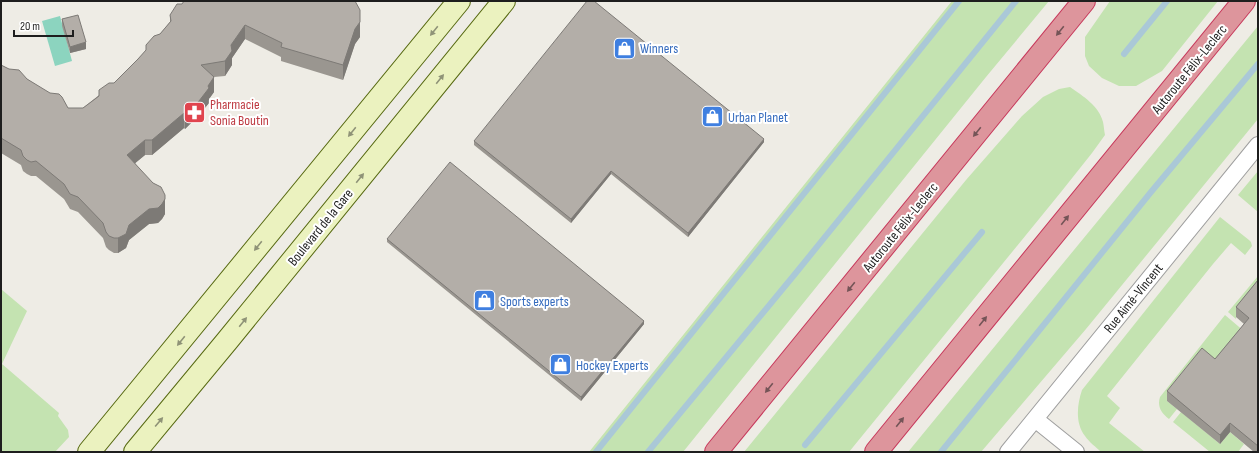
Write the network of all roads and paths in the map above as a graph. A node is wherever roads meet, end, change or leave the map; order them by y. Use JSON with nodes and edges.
{"nodes":[{"id":1,"x":459,"y":1,"type":"edge"},
{"id":2,"x":504,"y":1,"type":"edge"},
{"id":3,"x":1084,"y":1,"type":"edge"},
{"id":4,"x":1244,"y":1,"type":"edge"},
{"id":5,"x":1258,"y":145,"type":"edge"},
{"id":6,"x":1035,"y":419,"type":"junction"},
{"id":7,"x":89,"y":452,"type":"edge"},
{"id":8,"x":135,"y":452,"type":"edge"},
{"id":9,"x":716,"y":452,"type":"edge"},
{"id":10,"x":876,"y":452,"type":"edge"},
{"id":11,"x":1008,"y":452,"type":"edge"},
{"id":12,"x":1076,"y":452,"type":"edge"}],
"edges":[{"from":1,"to":7,"type":"main road","one_way":true},
{"from":8,"to":2,"type":"main road","name":"Boulevard de la Gare","one_way":true},
{"from":3,"to":9,"type":"highway","name":"Autoroute Félix-Leclerc","one_way":true},
{"from":10,"to":4,"type":"highway","name":"Autoroute Félix-Leclerc","one_way":true},
{"from":5,"to":6,"type":"street","name":"Rue Aimé-Vincent"},
{"from":6,"to":11,"type":"street","name":"Rue Aimé-Vincent"},
{"from":6,"to":12,"type":"street"}]}
